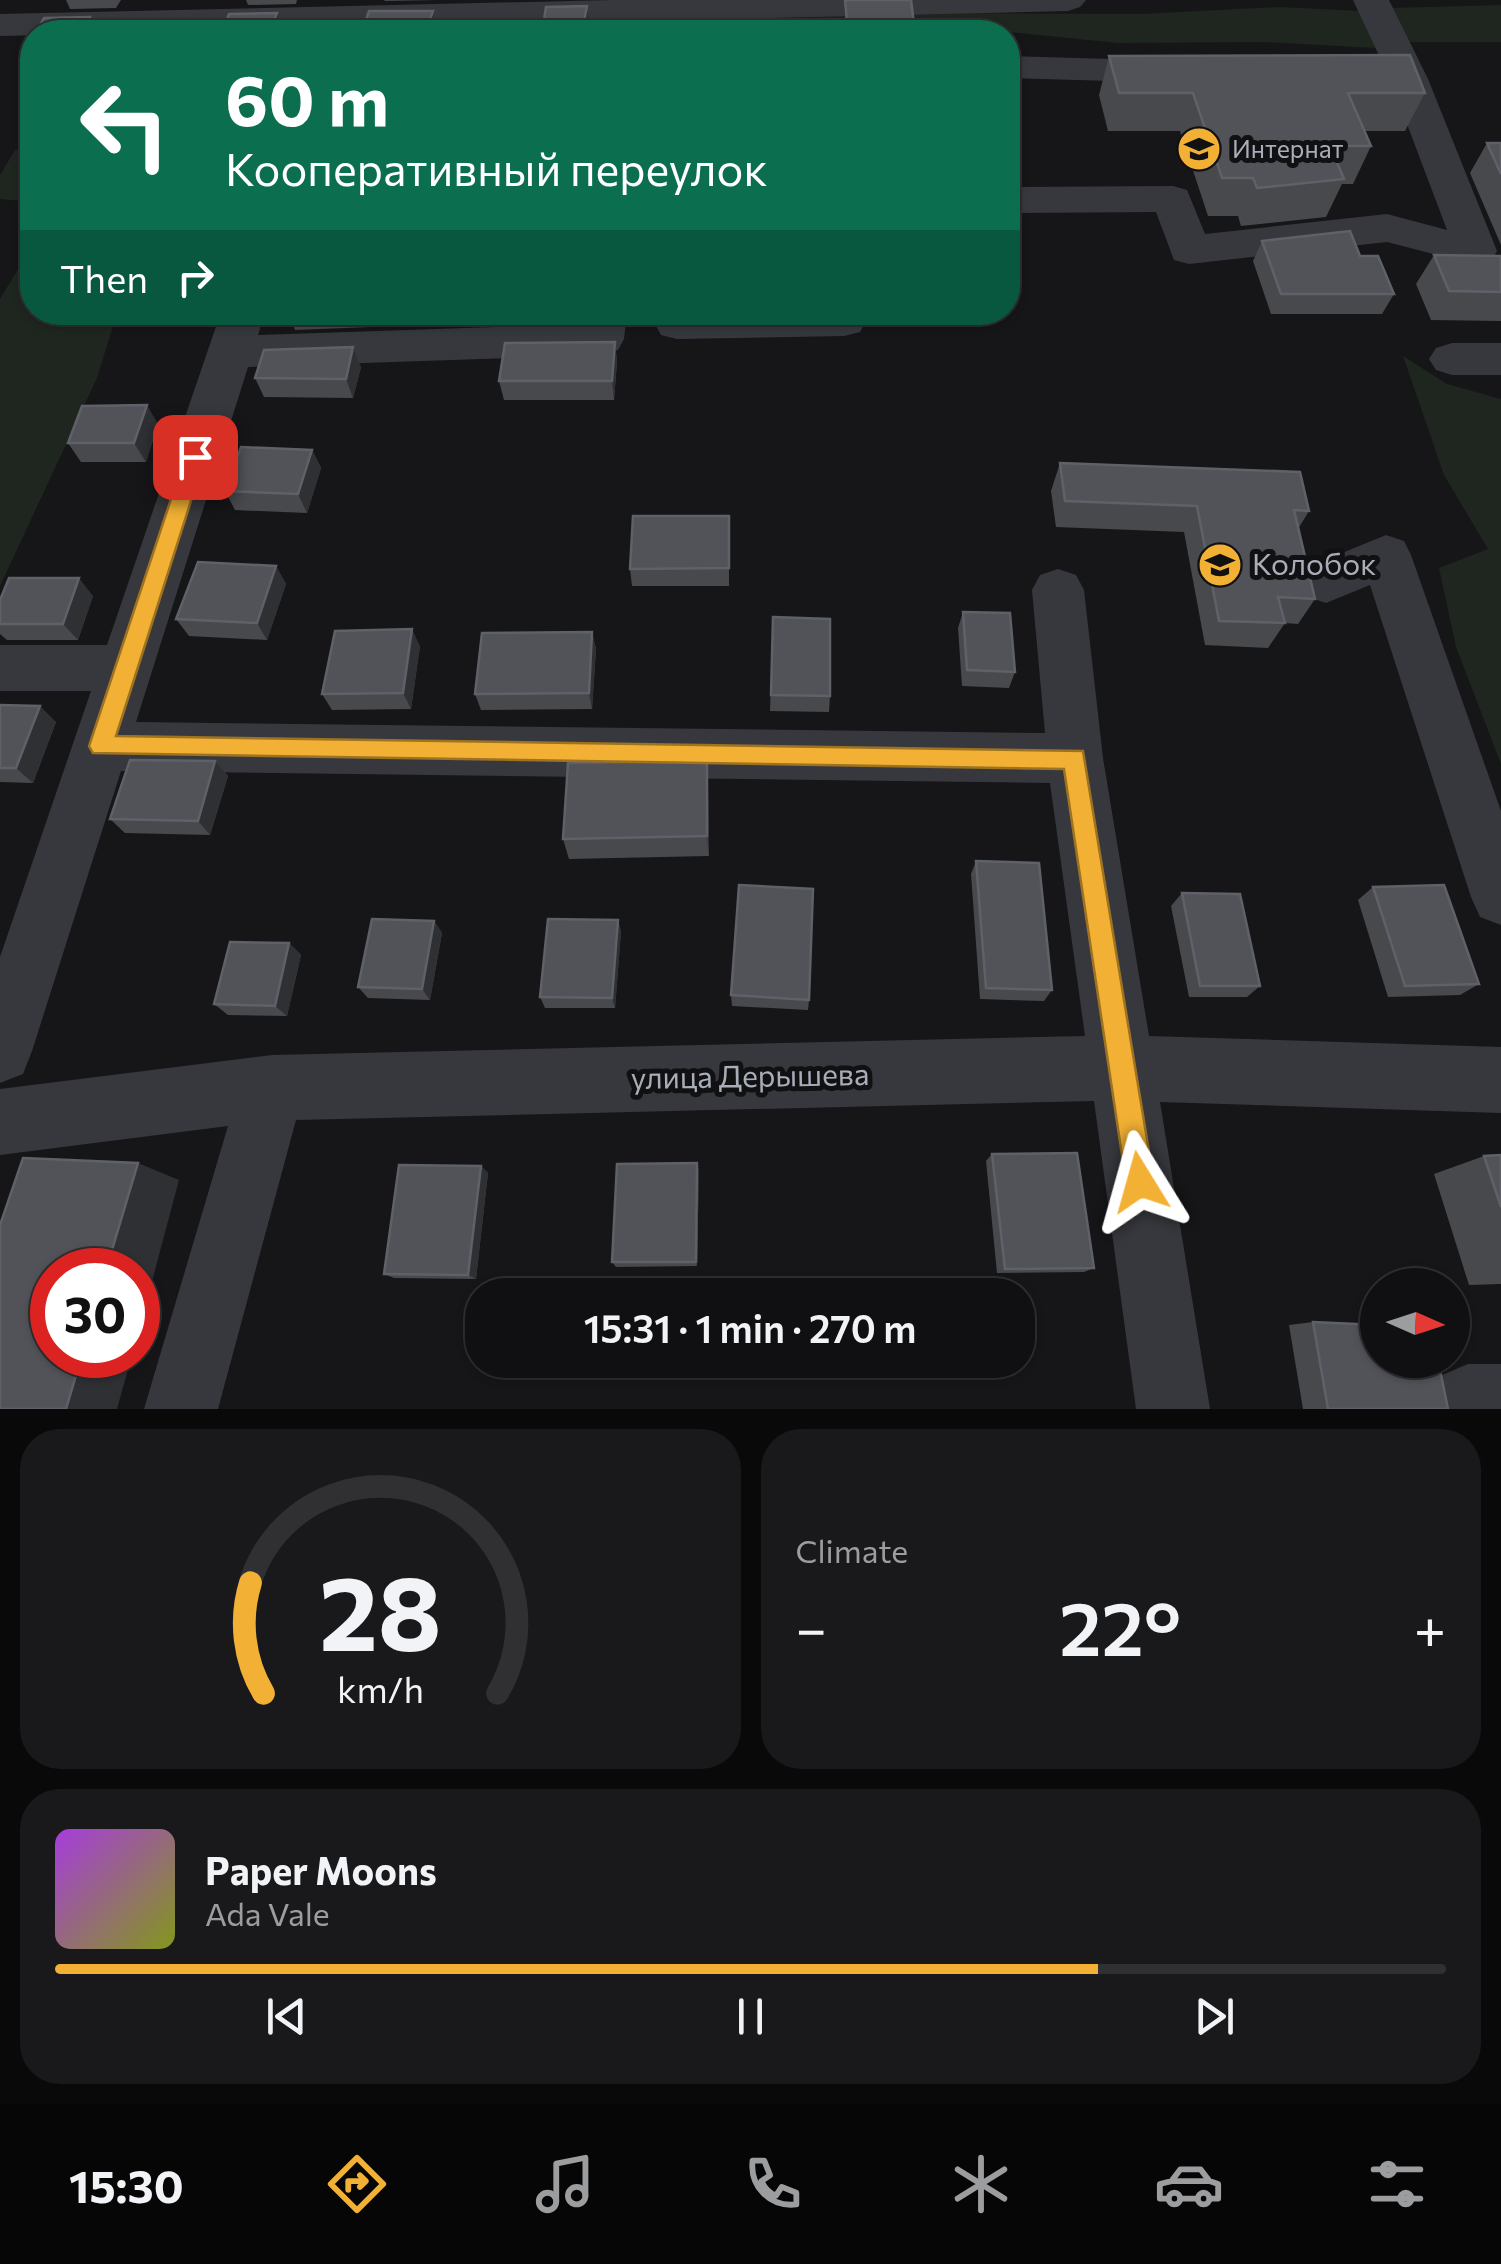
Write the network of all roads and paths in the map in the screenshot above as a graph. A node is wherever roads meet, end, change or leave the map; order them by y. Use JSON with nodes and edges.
{"nodes":[{"id":1,"x":1068,"y":0,"type":"edge"},
{"id":2,"x":1371,"y":0,"type":"edge"},
{"id":3,"x":641,"y":14,"type":"edge"},
{"id":4,"x":340,"y":16,"type":"edge"},
{"id":5,"x":20,"y":17,"type":"edge"},
{"id":6,"x":0,"y":66,"type":"edge"},
{"id":7,"x":1020,"y":67,"type":"edge"},
{"id":8,"x":1218,"y":73,"type":"edge"},
{"id":9,"x":1020,"y":200,"type":"edge"},
{"id":10,"x":604,"y":326,"type":"edge"},
{"id":11,"x":237,"y":332,"type":"edge"},
{"id":12,"x":1452,"y":359,"type":"dead end"},
{"id":13,"x":1501,"y":359,"type":"edge"},
{"id":14,"x":1326,"y":582,"type":"dead end"},
{"id":15,"x":1058,"y":590,"type":"dead end"},
{"id":16,"x":0,"y":668,"type":"edge"},
{"id":17,"x":126,"y":668,"type":"junction"},
{"id":18,"x":101,"y":746,"type":"junction"},
{"id":19,"x":1074,"y":758,"type":"junction"},
{"id":20,"x":1496,"y":864,"type":"edge"},
{"id":21,"x":0,"y":1051,"type":"edge"},
{"id":22,"x":1123,"y":1068,"type":"junction"},
{"id":23,"x":1501,"y":1080,"type":"edge"},
{"id":24,"x":272,"y":1088,"type":"junction"},
{"id":25,"x":0,"y":1122,"type":"edge"},
{"id":26,"x":1501,"y":1400,"type":"edge"},
{"id":27,"x":181,"y":1409,"type":"edge"},
{"id":28,"x":1173,"y":1409,"type":"edge"},
{"id":29,"x":1469,"y":1409,"type":"edge"}],
"edges":[{"from":1,"to":3,"type":"street"},
{"from":2,"to":9,"type":"street"},
{"from":3,"to":4,"type":"street"},
{"from":4,"to":5,"type":"street"},
{"from":5,"to":6,"type":"street"},
{"from":7,"to":8,"type":"street"},
{"from":10,"to":11,"type":"street"},
{"from":11,"to":17,"type":"street"},
{"from":12,"to":13,"type":"street"},
{"from":14,"to":20,"type":"street"},
{"from":15,"to":19,"type":"street"},
{"from":16,"to":17,"type":"street"},
{"from":17,"to":18,"type":"street"},
{"from":18,"to":19,"type":"street"},
{"from":18,"to":21,"type":"street"},
{"from":19,"to":22,"type":"street"},
{"from":22,"to":23,"type":"street","name":"улица Дерышева"},
{"from":22,"to":24,"type":"street","name":"улица Дерышева"},
{"from":22,"to":28,"type":"street"},
{"from":24,"to":25,"type":"street","name":"улица Дерышева"},
{"from":24,"to":27,"type":"street"},
{"from":26,"to":29,"type":"street"}]}
